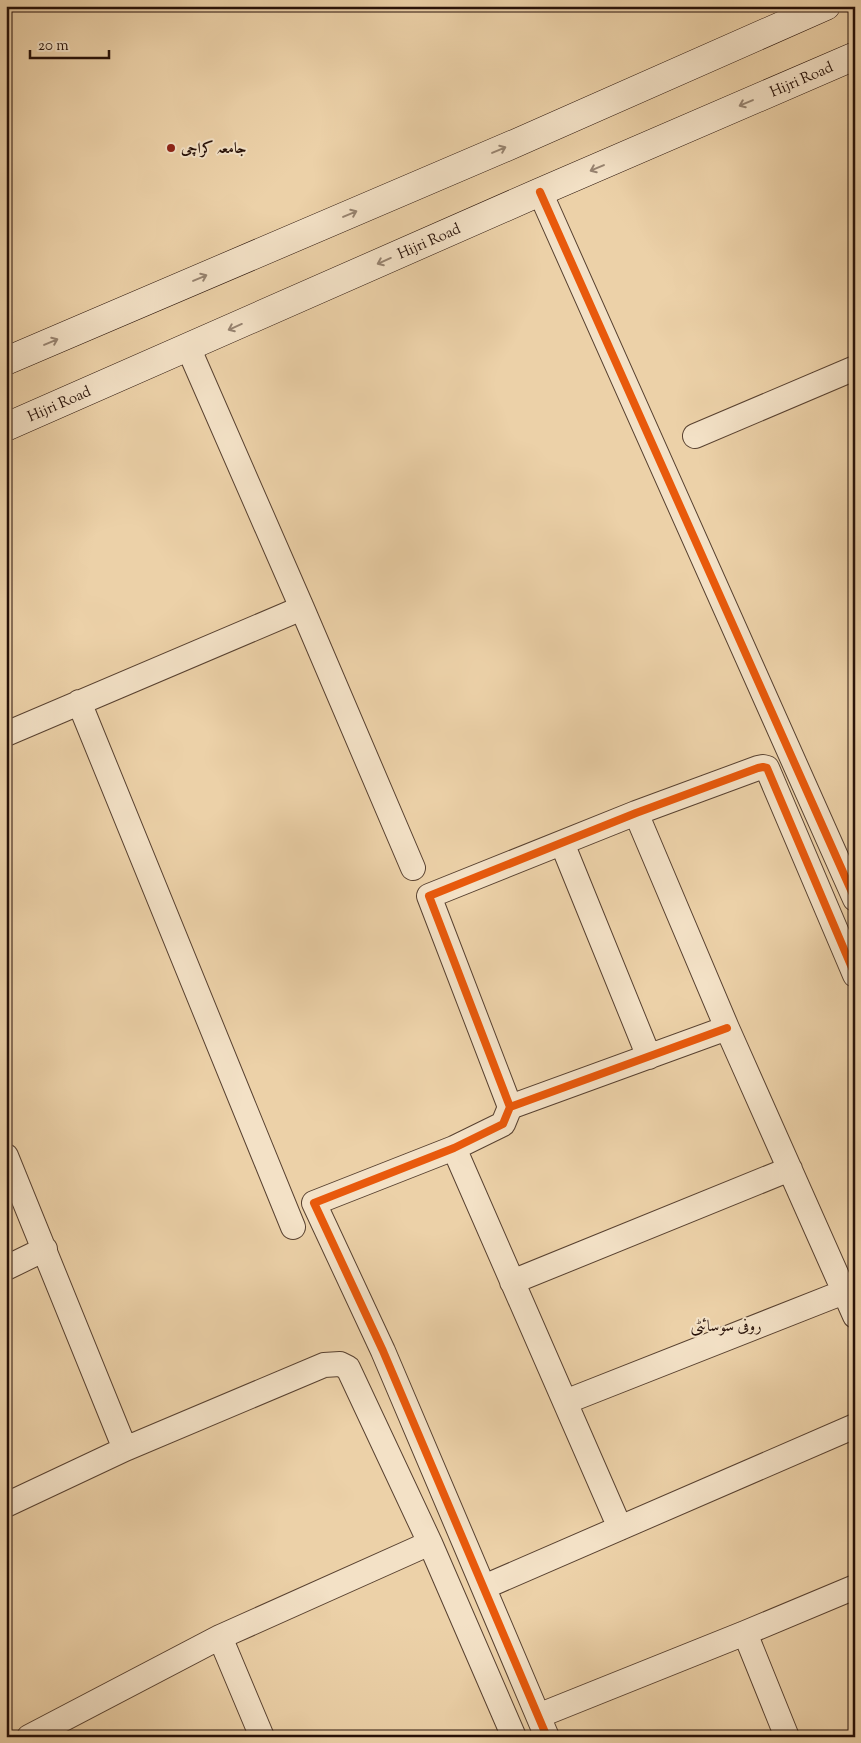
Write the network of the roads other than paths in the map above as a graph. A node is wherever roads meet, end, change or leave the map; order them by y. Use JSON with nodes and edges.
{"nodes":[{"id":1,"x":826,"y":6,"type":"edge"},
{"id":2,"x":855,"y":56,"type":"edge"},
{"id":3,"x":540,"y":192,"type":"junction"},
{"id":4,"x":188,"y":347,"type":"junction"},
{"id":5,"x":6,"y":361,"type":"edge"},
{"id":6,"x":854,"y":371,"type":"edge"},
{"id":7,"x":6,"y":428,"type":"edge"},
{"id":8,"x":695,"y":436,"type":"dead end"},
{"id":9,"x":302,"y":608,"type":"junction"},
{"id":10,"x":79,"y":702,"type":"junction"},
{"id":11,"x":6,"y":734,"type":"edge"},
{"id":12,"x":636,"y":813,"type":"junction"},
{"id":13,"x":562,"y":843,"type":"junction"},
{"id":14,"x":413,"y":868,"type":"dead end"},
{"id":15,"x":855,"y":899,"type":"edge"},
{"id":16,"x":855,"y":975,"type":"edge"},
{"id":17,"x":727,"y":1028,"type":"junction"},
{"id":18,"x":649,"y":1057,"type":"junction"},
{"id":19,"x":510,"y":1107,"type":"junction"},
{"id":20,"x":454,"y":1148,"type":"junction"},
{"id":21,"x":6,"y":1156,"type":"edge"},
{"id":22,"x":790,"y":1169,"type":"junction"},
{"id":23,"x":293,"y":1227,"type":"dead end"},
{"id":24,"x":45,"y":1249,"type":"junction"},
{"id":25,"x":6,"y":1268,"type":"edge"},
{"id":26,"x":512,"y":1282,"type":"junction"},
{"id":27,"x":844,"y":1292,"type":"junction"},
{"id":28,"x":855,"y":1316,"type":"edge"},
{"id":29,"x":565,"y":1402,"type":"junction"},
{"id":30,"x":855,"y":1426,"type":"edge"},
{"id":31,"x":125,"y":1449,"type":"junction"},
{"id":32,"x":6,"y":1505,"type":"edge"},
{"id":33,"x":620,"y":1528,"type":"junction"},
{"id":34,"x":430,"y":1543,"type":"junction"},
{"id":35,"x":484,"y":1587,"type":"junction"},
{"id":36,"x":855,"y":1587,"type":"edge"},
{"id":37,"x":745,"y":1633,"type":"junction"},
{"id":38,"x":220,"y":1637,"type":"junction"},
{"id":39,"x":542,"y":1726,"type":"edge"},
{"id":40,"x":29,"y":1737,"type":"edge"},
{"id":41,"x":262,"y":1737,"type":"edge"},
{"id":42,"x":514,"y":1737,"type":"edge"},
{"id":43,"x":787,"y":1737,"type":"edge"}],
"edges":[{"from":5,"to":1,"type":"main road","one_way":true},
{"from":2,"to":3,"type":"main road","name":"Hijri Road","one_way":true},
{"from":3,"to":4,"type":"main road","name":"Hijri Road","one_way":true},
{"from":3,"to":15,"type":"street"},
{"from":4,"to":7,"type":"main road","name":"Hijri Road"},
{"from":4,"to":9,"type":"street"},
{"from":6,"to":8,"type":"street"},
{"from":9,"to":10,"type":"street"},
{"from":9,"to":14,"type":"street"},
{"from":10,"to":11,"type":"street"},
{"from":10,"to":23,"type":"street"},
{"from":12,"to":13,"type":"street"},
{"from":12,"to":16,"type":"street"},
{"from":12,"to":17,"type":"street"},
{"from":13,"to":18,"type":"street"},
{"from":13,"to":19,"type":"street"},
{"from":17,"to":18,"type":"street"},
{"from":17,"to":22,"type":"street"},
{"from":18,"to":19,"type":"street"},
{"from":19,"to":20,"type":"street"},
{"from":20,"to":26,"type":"street"},
{"from":20,"to":35,"type":"street"},
{"from":21,"to":24,"type":"street"},
{"from":22,"to":26,"type":"street"},
{"from":22,"to":27,"type":"street"},
{"from":24,"to":25,"type":"street"},
{"from":24,"to":31,"type":"street"},
{"from":26,"to":29,"type":"street"},
{"from":27,"to":28,"type":"street"},
{"from":27,"to":29,"type":"street"},
{"from":29,"to":33,"type":"street"},
{"from":30,"to":33,"type":"street"},
{"from":31,"to":32,"type":"street"},
{"from":31,"to":34,"type":"street"},
{"from":33,"to":35,"type":"street"},
{"from":34,"to":38,"type":"street"},
{"from":34,"to":42,"type":"street"},
{"from":35,"to":39,"type":"street"},
{"from":36,"to":37,"type":"street"},
{"from":37,"to":39,"type":"street"},
{"from":37,"to":43,"type":"street"},
{"from":38,"to":40,"type":"street"},
{"from":38,"to":41,"type":"street"}]}
